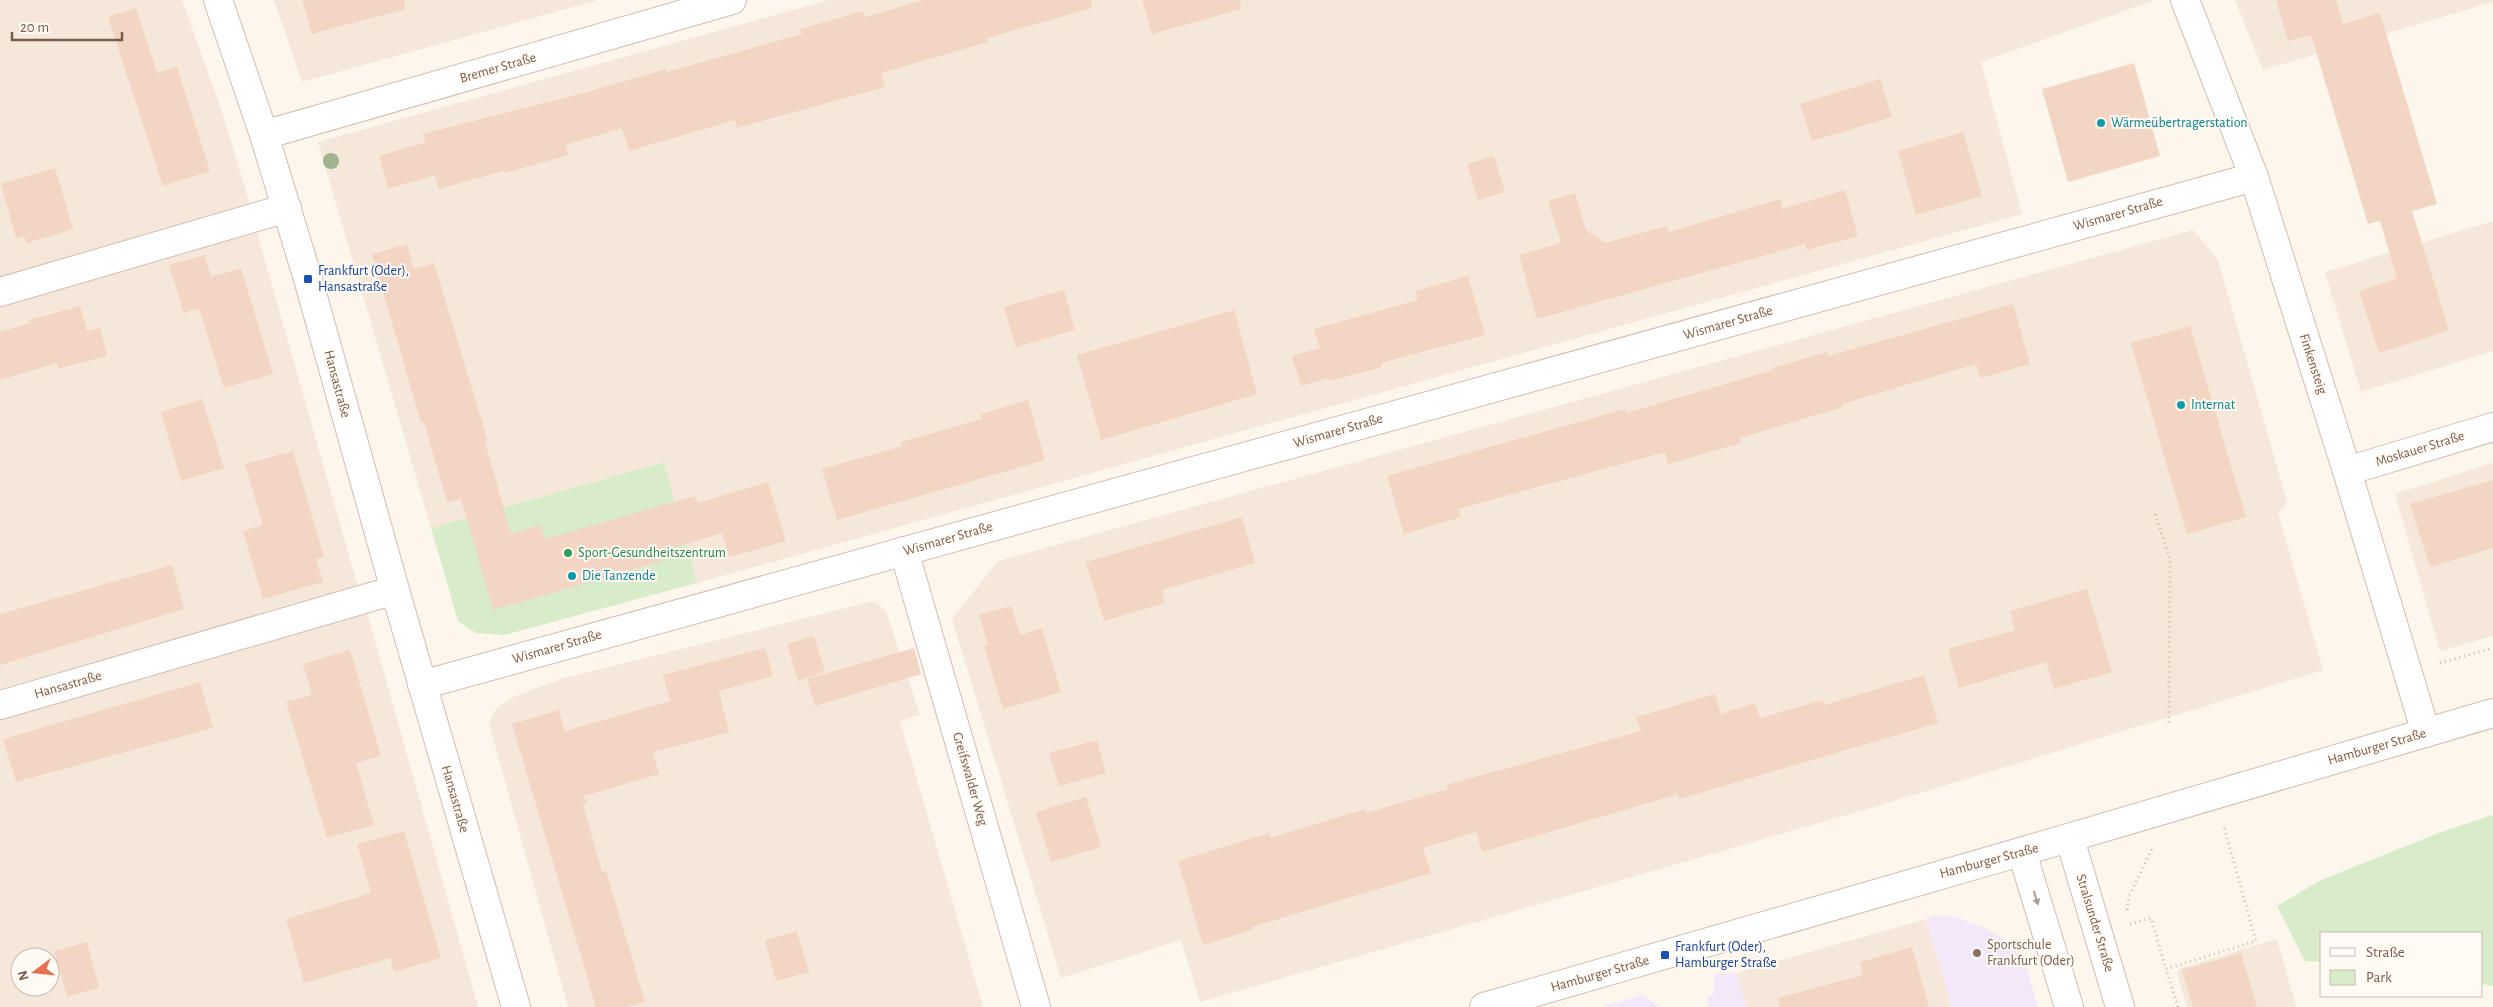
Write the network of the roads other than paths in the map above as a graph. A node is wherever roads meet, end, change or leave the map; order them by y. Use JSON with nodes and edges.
{"nodes":[{"id":1,"x":218,"y":0,"type":"edge"},
{"id":2,"x":732,"y":0,"type":"edge"},
{"id":3,"x":2185,"y":0,"type":"edge"},
{"id":4,"x":264,"y":135,"type":"junction"},
{"id":5,"x":2254,"y":177,"type":"junction"},
{"id":6,"x":287,"y":208,"type":"junction"},
{"id":7,"x":0,"y":292,"type":"edge"},
{"id":8,"x":2493,"y":427,"type":"edge"},
{"id":9,"x":2347,"y":471,"type":"junction"},
{"id":10,"x":904,"y":551,"type":"junction"},
{"id":11,"x":395,"y":590,"type":"junction"},
{"id":12,"x":422,"y":685,"type":"junction"},
{"id":13,"x":0,"y":705,"type":"edge"},
{"id":14,"x":2493,"y":713,"type":"edge"},
{"id":15,"x":2426,"y":733,"type":"junction"},
{"id":16,"x":2070,"y":839,"type":"junction"},
{"id":17,"x":2022,"y":852,"type":"junction"},
{"id":18,"x":516,"y":1007,"type":"edge"},
{"id":19,"x":1036,"y":1007,"type":"edge"},
{"id":20,"x":1484,"y":1007,"type":"edge"},
{"id":21,"x":2069,"y":1007,"type":"edge"},
{"id":22,"x":2120,"y":1007,"type":"edge"}],
"edges":[{"from":1,"to":4,"type":"street","name":"Hansastraße"},
{"from":2,"to":4,"type":"street","name":"Bremer Straße"},
{"from":3,"to":5,"type":"street","name":"Finkensteig"},
{"from":4,"to":6,"type":"street","name":"Hansastraße"},
{"from":5,"to":9,"type":"street","name":"Finkensteig"},
{"from":5,"to":10,"type":"street","name":"Wismarer Straße"},
{"from":6,"to":7,"type":"street"},
{"from":6,"to":11,"type":"street","name":"Hansastraße"},
{"from":8,"to":9,"type":"street","name":"Moskauer Straße"},
{"from":9,"to":15,"type":"street","name":"Finkensteig"},
{"from":10,"to":12,"type":"street","name":"Wismarer Straße"},
{"from":10,"to":19,"type":"street","name":"Greifswalder Weg"},
{"from":11,"to":12,"type":"street","name":"Hansastraße"},
{"from":11,"to":13,"type":"street","name":"Hansastraße"},
{"from":12,"to":18,"type":"street","name":"Hansastraße"},
{"from":14,"to":15,"type":"street","name":"Hamburger Straße"},
{"from":15,"to":16,"type":"street","name":"Hamburger Straße"},
{"from":16,"to":17,"type":"street","name":"Hamburger Straße"},
{"from":16,"to":22,"type":"street","name":"Stralsunder Straße"},
{"from":17,"to":20,"type":"street","name":"Hamburger Straße"},
{"from":17,"to":21,"type":"street","one_way":true}]}
